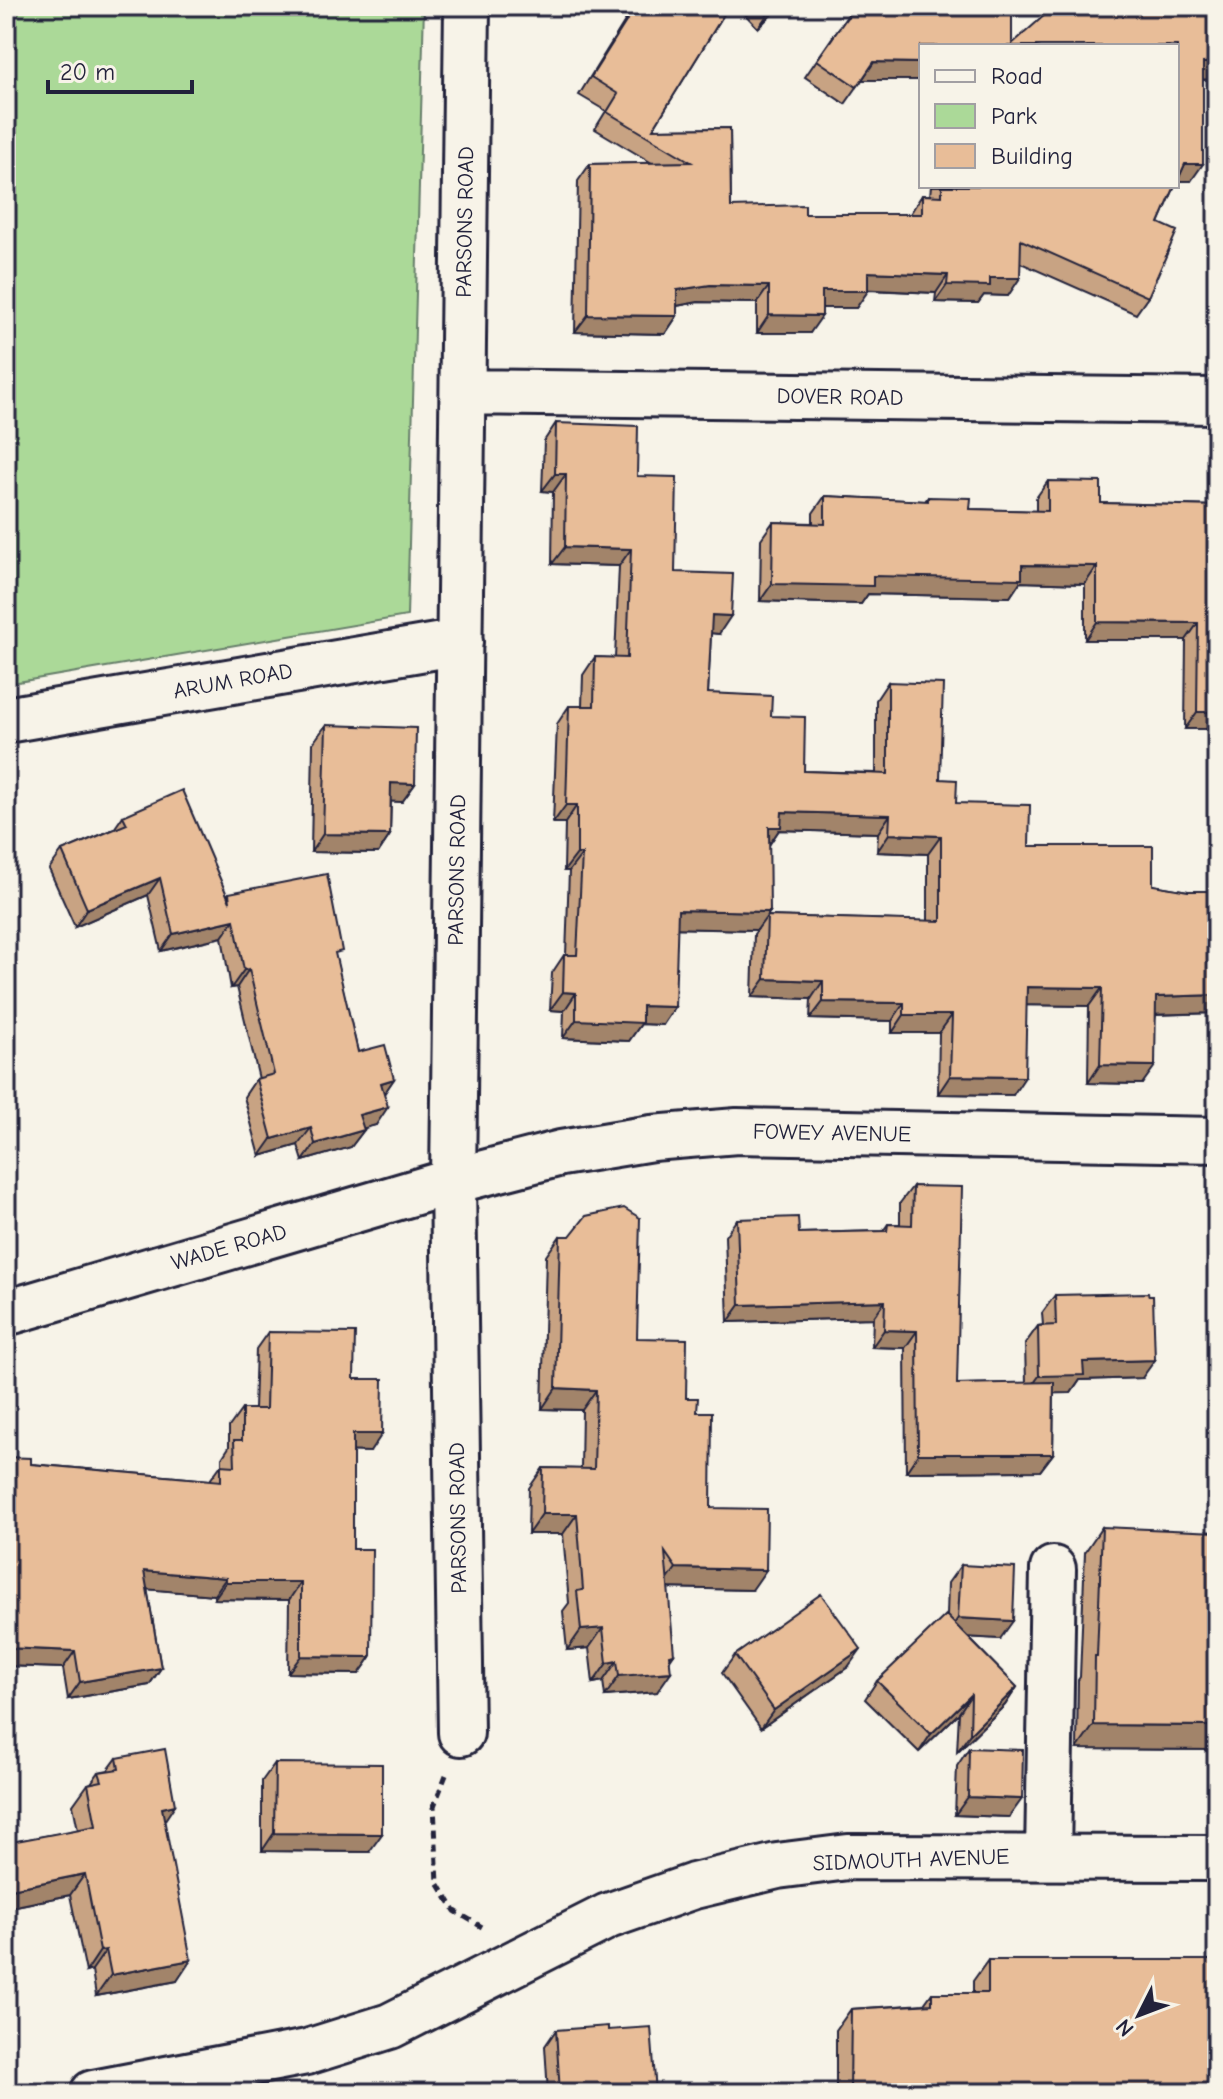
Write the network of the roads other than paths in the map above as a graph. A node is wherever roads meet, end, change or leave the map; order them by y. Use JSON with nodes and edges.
{"nodes":[{"id":1,"x":467,"y":6,"type":"edge"},
{"id":2,"x":463,"y":392,"type":"junction"},
{"id":3,"x":1217,"y":401,"type":"edge"},
{"id":4,"x":460,"y":642,"type":"junction"},
{"id":5,"x":6,"y":720,"type":"edge"},
{"id":6,"x":1217,"y":1140,"type":"edge"},
{"id":7,"x":453,"y":1181,"type":"junction"},
{"id":8,"x":6,"y":1313,"type":"edge"},
{"id":9,"x":1053,"y":1569,"type":"dead end"},
{"id":10,"x":461,"y":1733,"type":"road end"},
{"id":11,"x":1048,"y":1856,"type":"junction"},
{"id":12,"x":1217,"y":1858,"type":"edge"},
{"id":13,"x":93,"y":2093,"type":"edge"}],
"edges":[{"from":1,"to":2,"type":"street","name":"PARSONS ROAD"},
{"from":2,"to":3,"type":"street","name":"DOVER ROAD"},
{"from":2,"to":4,"type":"street","name":"PARSONS ROAD"},
{"from":4,"to":5,"type":"street","name":"ARUM ROAD"},
{"from":4,"to":7,"type":"street","name":"PARSONS ROAD"},
{"from":6,"to":7,"type":"street","name":"FOWEY AVENUE"},
{"from":7,"to":8,"type":"street","name":"WADE ROAD"},
{"from":7,"to":10,"type":"street","name":"PARSONS ROAD"},
{"from":9,"to":11,"type":"street"},
{"from":11,"to":12,"type":"street","name":"SIDMOUTH AVENUE"},
{"from":11,"to":13,"type":"street","name":"SIDMOUTH AVENUE"}]}
